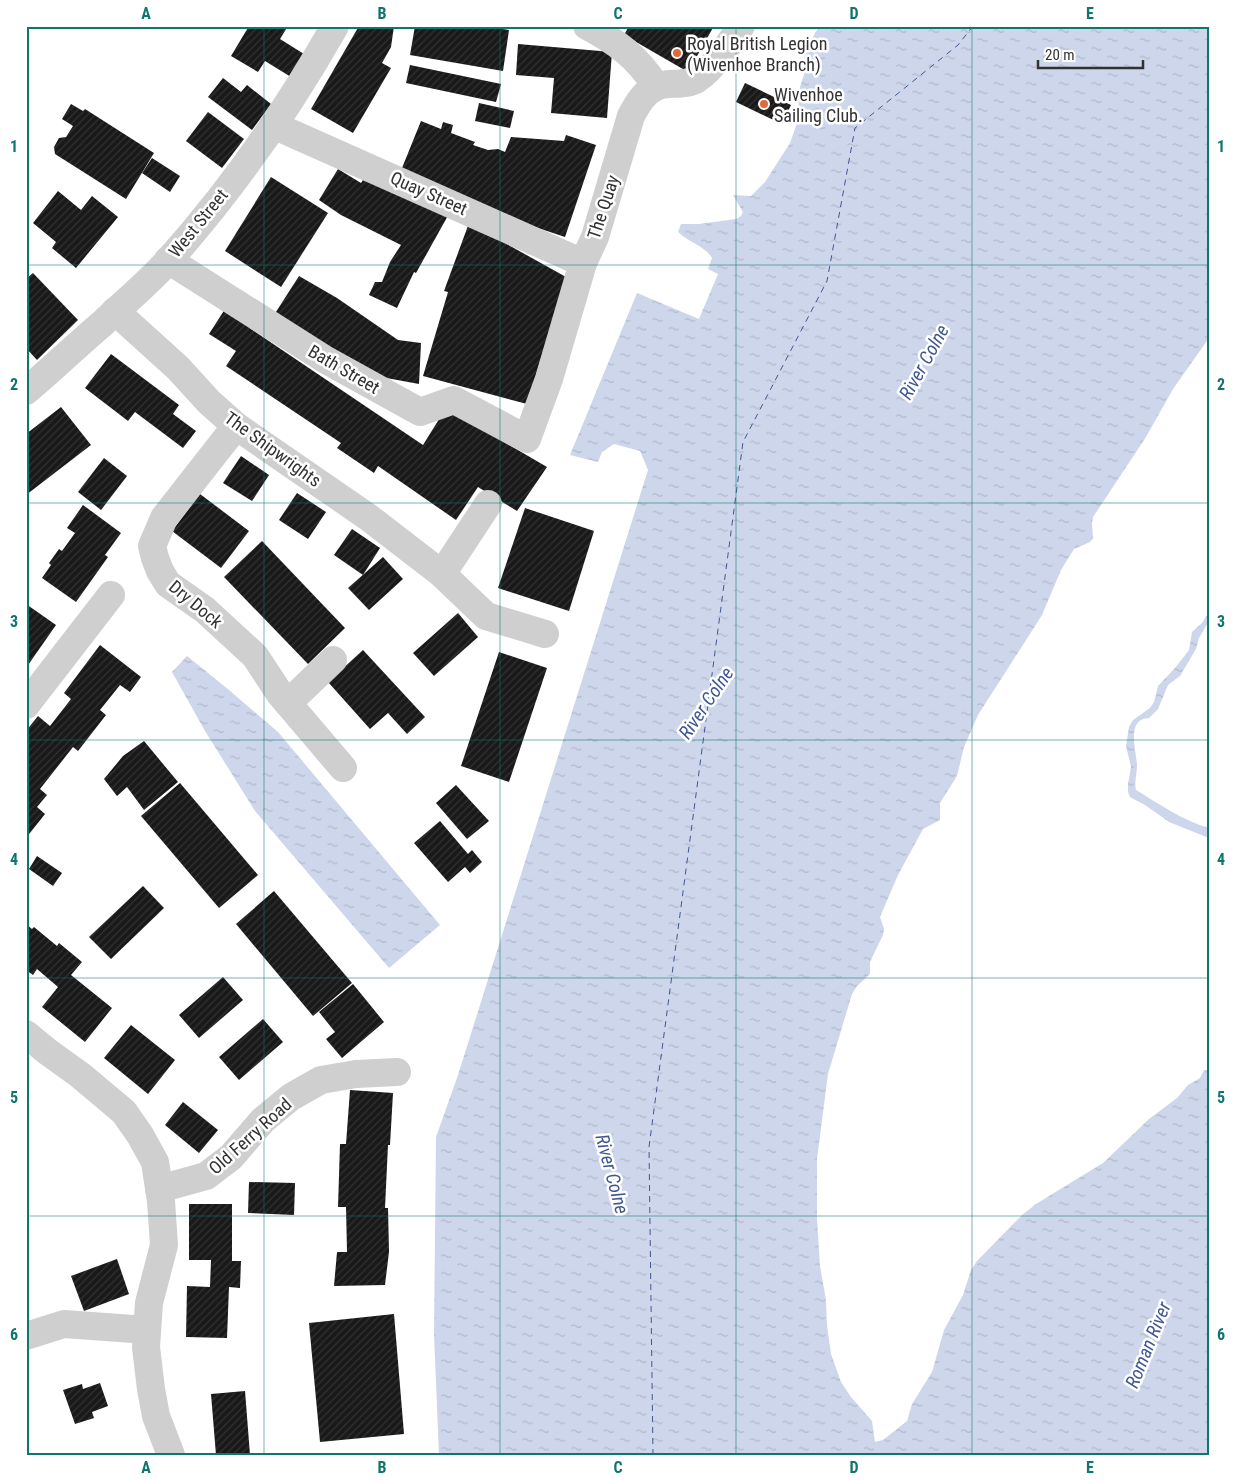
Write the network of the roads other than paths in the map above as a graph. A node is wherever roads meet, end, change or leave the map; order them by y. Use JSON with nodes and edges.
{"nodes":[{"id":1,"x":335,"y":26,"type":"edge"},
{"id":2,"x":587,"y":26,"type":"edge"},
{"id":3,"x":741,"y":26,"type":"edge"},
{"id":4,"x":656,"y":86,"type":"junction"},
{"id":5,"x":273,"y":125,"type":"junction"},
{"id":6,"x":168,"y":260,"type":"junction"},
{"id":7,"x":583,"y":263,"type":"junction"},
{"id":8,"x":115,"y":311,"type":"junction"},
{"id":9,"x":26,"y":390,"type":"edge"},
{"id":10,"x":236,"y":426,"type":"junction"},
{"id":11,"x":527,"y":440,"type":"joint"},
{"id":12,"x":488,"y":504,"type":"dead end"},
{"id":13,"x":442,"y":574,"type":"junction"},
{"id":14,"x":112,"y":596,"type":"dead end"},
{"id":15,"x":545,"y":634,"type":"dead end"},
{"id":16,"x":332,"y":660,"type":"dead end"},
{"id":17,"x":288,"y":703,"type":"junction"},
{"id":18,"x":26,"y":705,"type":"edge"},
{"id":19,"x":343,"y":768,"type":"dead end"},
{"id":20,"x":26,"y":1034,"type":"edge"},
{"id":21,"x":397,"y":1072,"type":"dead end"},
{"id":22,"x":159,"y":1189,"type":"junction"},
{"id":23,"x":147,"y":1330,"type":"junction"},
{"id":24,"x":26,"y":1336,"type":"edge"},
{"id":25,"x":171,"y":1455,"type":"edge"}],
"edges":[{"from":1,"to":5,"type":"street","name":"West Street"},
{"from":2,"to":4,"type":"street"},
{"from":3,"to":4,"type":"street"},
{"from":4,"to":7,"type":"street","name":"The Quay"},
{"from":5,"to":6,"type":"street","name":"West Street"},
{"from":5,"to":7,"type":"street","name":"Quay Street"},
{"from":6,"to":8,"type":"street","name":"West Street"},
{"from":6,"to":11,"type":"street","name":"Bath Street"},
{"from":7,"to":11,"type":"street","name":"The Quay"},
{"from":8,"to":9,"type":"street","name":"West Street"},
{"from":8,"to":10,"type":"street","name":"The Shipwrights"},
{"from":10,"to":13,"type":"street","name":"The Shipwrights"},
{"from":10,"to":17,"type":"street","name":"Dry Dock"},
{"from":12,"to":13,"type":"street"},
{"from":13,"to":15,"type":"street","name":"The Shipwrights"},
{"from":14,"to":18,"type":"street"},
{"from":16,"to":17,"type":"street"},
{"from":17,"to":19,"type":"street","name":"Dry Dock"},
{"from":20,"to":22,"type":"street"},
{"from":21,"to":22,"type":"street","name":"Old Ferry Road"},
{"from":22,"to":23,"type":"street"},
{"from":23,"to":24,"type":"street"},
{"from":23,"to":25,"type":"street"}]}
